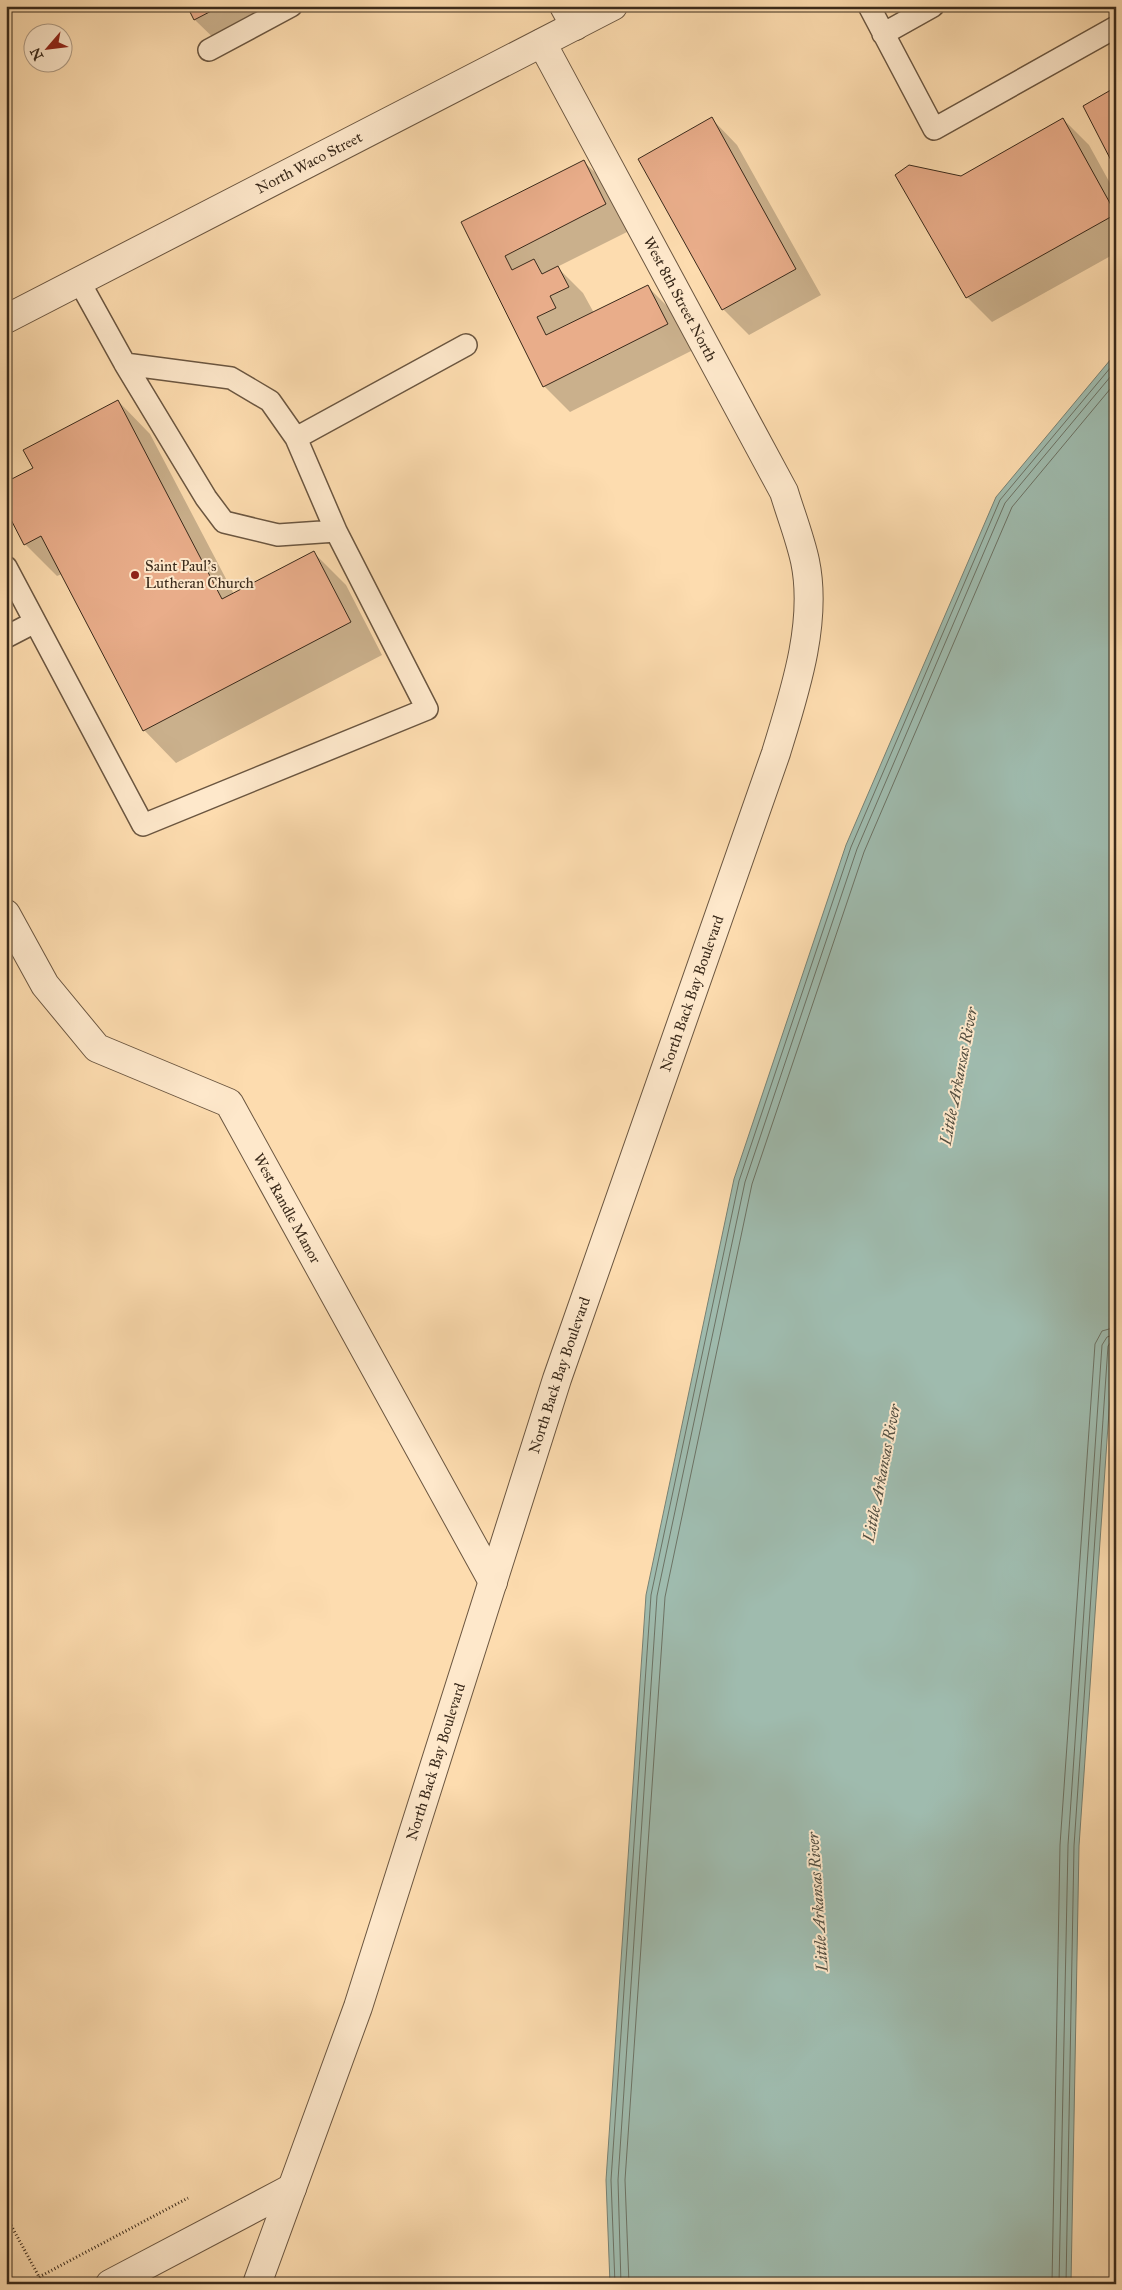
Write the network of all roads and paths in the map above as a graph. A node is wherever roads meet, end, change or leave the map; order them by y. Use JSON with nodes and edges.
{"nodes":[{"id":1,"x":291,"y":6,"type":"edge"},
{"id":2,"x":614,"y":6,"type":"edge"},
{"id":3,"x":869,"y":6,"type":"edge"},
{"id":4,"x":934,"y":6,"type":"edge"},
{"id":5,"x":569,"y":16,"type":"edge"},
{"id":6,"x":1116,"y":27,"type":"edge"},
{"id":7,"x":883,"y":34,"type":"junction"},
{"id":8,"x":542,"y":43,"type":"junction"},
{"id":9,"x":209,"y":50,"type":"dead end"},
{"id":10,"x":79,"y":281,"type":"junction"},
{"id":11,"x":6,"y":319,"type":"edge"},
{"id":12,"x":466,"y":345,"type":"dead end"},
{"id":13,"x":126,"y":364,"type":"junction"},
{"id":14,"x":296,"y":438,"type":"junction"},
{"id":15,"x":336,"y":531,"type":"junction"},
{"id":16,"x":805,"y":560,"type":"joint"},
{"id":17,"x":6,"y":567,"type":"edge"},
{"id":18,"x":36,"y":622,"type":"junction"},
{"id":19,"x":6,"y":637,"type":"edge"},
{"id":20,"x":6,"y":914,"type":"edge"},
{"id":21,"x":493,"y":1582,"type":"junction"},
{"id":22,"x":292,"y":2188,"type":"junction"},
{"id":23,"x":188,"y":2198,"type":"dead end"},
{"id":24,"x":6,"y":2216,"type":"edge"},
{"id":25,"x":40,"y":2277,"type":"junction"},
{"id":26,"x":43,"y":2284,"type":"edge"},
{"id":27,"x":110,"y":2284,"type":"edge"},
{"id":28,"x":257,"y":2284,"type":"edge"}],
"edges":[{"from":1,"to":9,"type":"lane"},
{"from":2,"to":5,"type":"street","name":"North Waco Street"},
{"from":3,"to":7,"type":"lane"},
{"from":4,"to":7,"type":"lane"},
{"from":5,"to":8,"type":"street","name":"North Waco Street"},
{"from":6,"to":7,"type":"lane"},
{"from":8,"to":10,"type":"street","name":"North Waco Street"},
{"from":8,"to":16,"type":"street","name":"West 8th Street North"},
{"from":10,"to":11,"type":"street","name":"North Waco Street"},
{"from":10,"to":13,"type":"lane"},
{"from":12,"to":14,"type":"lane"},
{"from":13,"to":14,"type":"lane"},
{"from":13,"to":15,"type":"lane"},
{"from":14,"to":15,"type":"lane"},
{"from":15,"to":18,"type":"lane"},
{"from":16,"to":21,"type":"street","name":"North Back Bay Boulevard"},
{"from":17,"to":18,"type":"lane"},
{"from":18,"to":19,"type":"lane"},
{"from":20,"to":21,"type":"street","name":"West Randle Manor"},
{"from":21,"to":22,"type":"street","name":"North Back Bay Boulevard"},
{"from":22,"to":27,"type":"street"},
{"from":22,"to":28,"type":"street","name":"North Back Bay Boulevard"},
{"from":23,"to":25,"type":"path"},
{"from":24,"to":25,"type":"path"},
{"from":25,"to":26,"type":"path"}]}
